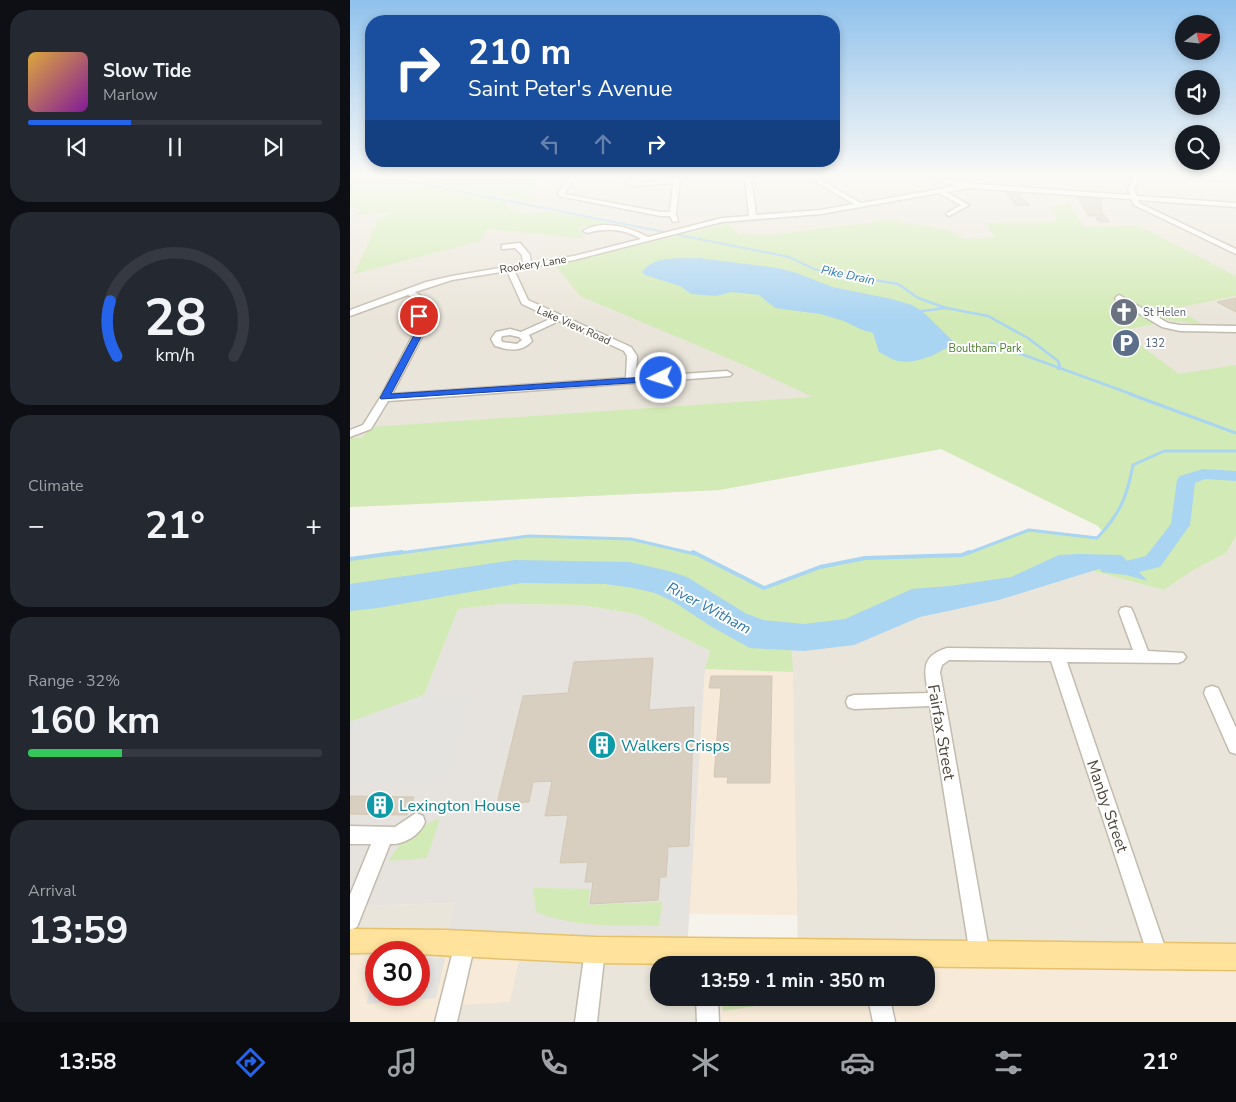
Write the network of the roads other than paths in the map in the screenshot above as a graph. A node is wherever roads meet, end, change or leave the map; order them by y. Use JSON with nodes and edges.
{"nodes":[{"id":1,"x":673,"y":226,"type":"edge"},
{"id":2,"x":699,"y":226,"type":"edge"},
{"id":3,"x":1181,"y":226,"type":"edge"},
{"id":4,"x":587,"y":231,"type":"dead end"},
{"id":5,"x":673,"y":232,"type":"junction"},
{"id":6,"x":647,"y":239,"type":"junction"},
{"id":7,"x":1236,"y":241,"type":"edge"},
{"id":8,"x":1219,"y":244,"type":"junction"},
{"id":9,"x":506,"y":247,"type":"dead end"},
{"id":10,"x":1236,"y":252,"type":"edge"},
{"id":11,"x":527,"y":265,"type":"junction"},
{"id":12,"x":509,"y":268,"type":"junction"},
{"id":13,"x":408,"y":292,"type":"junction"},
{"id":14,"x":1119,"y":298,"type":"dead end"},
{"id":15,"x":350,"y":313,"type":"edge"},
{"id":16,"x":558,"y":318,"type":"junction"},
{"id":17,"x":1236,"y":329,"type":"edge"},
{"id":18,"x":522,"y":335,"type":"dead end"},
{"id":19,"x":727,"y":374,"type":"dead end"},
{"id":20,"x":631,"y":380,"type":"junction"},
{"id":21,"x":384,"y":398,"type":"junction"},
{"id":22,"x":350,"y":434,"type":"edge"},
{"id":23,"x":1126,"y":612,"type":"dead end"},
{"id":24,"x":1057,"y":656,"type":"junction"},
{"id":25,"x":1143,"y":657,"type":"junction"},
{"id":26,"x":1178,"y":657,"type":"dead end"},
{"id":27,"x":1212,"y":692,"type":"dead end"},
{"id":28,"x":937,"y":700,"type":"junction"},
{"id":29,"x":854,"y":702,"type":"dead end"},
{"id":30,"x":1236,"y":746,"type":"edge"},
{"id":31,"x":416,"y":822,"type":"dead end"},
{"id":32,"x":350,"y":835,"type":"edge"},
{"id":33,"x":384,"y":836,"type":"junction"},
{"id":34,"x":350,"y":920,"type":"edge"},
{"id":35,"x":350,"y":942,"type":"edge"},
{"id":36,"x":465,"y":943,"type":"junction"},
{"id":37,"x":595,"y":950,"type":"junction"},
{"id":38,"x":980,"y":955,"type":"junction"},
{"id":39,"x":678,"y":956,"type":"edge"},
{"id":40,"x":1158,"y":956,"type":"junction"},
{"id":41,"x":935,"y":957,"type":"edge"},
{"id":42,"x":1236,"y":957,"type":"edge"},
{"id":43,"x":707,"y":1006,"type":"edge"},
{"id":44,"x":881,"y":1006,"type":"edge"},
{"id":45,"x":446,"y":1022,"type":"edge"},
{"id":46,"x":586,"y":1022,"type":"edge"},
{"id":47,"x":708,"y":1022,"type":"edge"},
{"id":48,"x":884,"y":1022,"type":"edge"}],
"edges":[{"from":1,"to":5,"type":"street"},
{"from":2,"to":5,"type":"street","name":"Rookery Lane"},
{"from":3,"to":8,"type":"street"},
{"from":4,"to":6,"type":"street"},
{"from":5,"to":6,"type":"street","name":"Rookery Lane"},
{"from":6,"to":11,"type":"street","name":"Rookery Lane"},
{"from":7,"to":8,"type":"street"},
{"from":8,"to":10,"type":"street"},
{"from":9,"to":11,"type":"street"},
{"from":11,"to":12,"type":"street","name":"Rookery Lane"},
{"from":12,"to":13,"type":"street","name":"Rookery Lane"},
{"from":12,"to":16,"type":"street","name":"Lake View Road"},
{"from":13,"to":15,"type":"street","name":"Rookery Lane"},
{"from":13,"to":21,"type":"street"},
{"from":14,"to":17,"type":"street"},
{"from":16,"to":18,"type":"street"},
{"from":16,"to":20,"type":"street","name":"Lake View Road"},
{"from":19,"to":20,"type":"street"},
{"from":20,"to":21,"type":"street"},
{"from":21,"to":22,"type":"street"},
{"from":23,"to":25,"type":"street"},
{"from":24,"to":25,"type":"street","name":"Fairfax Street"},
{"from":24,"to":28,"type":"street","name":"Fairfax Street"},
{"from":24,"to":40,"type":"street","name":"Manby Street"},
{"from":25,"to":26,"type":"street","name":"Fairfax Street"},
{"from":27,"to":30,"type":"street"},
{"from":28,"to":29,"type":"street"},
{"from":28,"to":38,"type":"street","name":"Fairfax Street"},
{"from":31,"to":33,"type":"street"},
{"from":32,"to":33,"type":"street"},
{"from":33,"to":34,"type":"street"},
{"from":35,"to":36,"type":"main road"},
{"from":36,"to":37,"type":"main road"},
{"from":36,"to":45,"type":"street"},
{"from":37,"to":39,"type":"main road"},
{"from":37,"to":46,"type":"street"},
{"from":38,"to":40,"type":"main road"},
{"from":38,"to":41,"type":"main road"},
{"from":40,"to":42,"type":"main road"},
{"from":43,"to":47,"type":"street"},
{"from":44,"to":48,"type":"street"}]}
